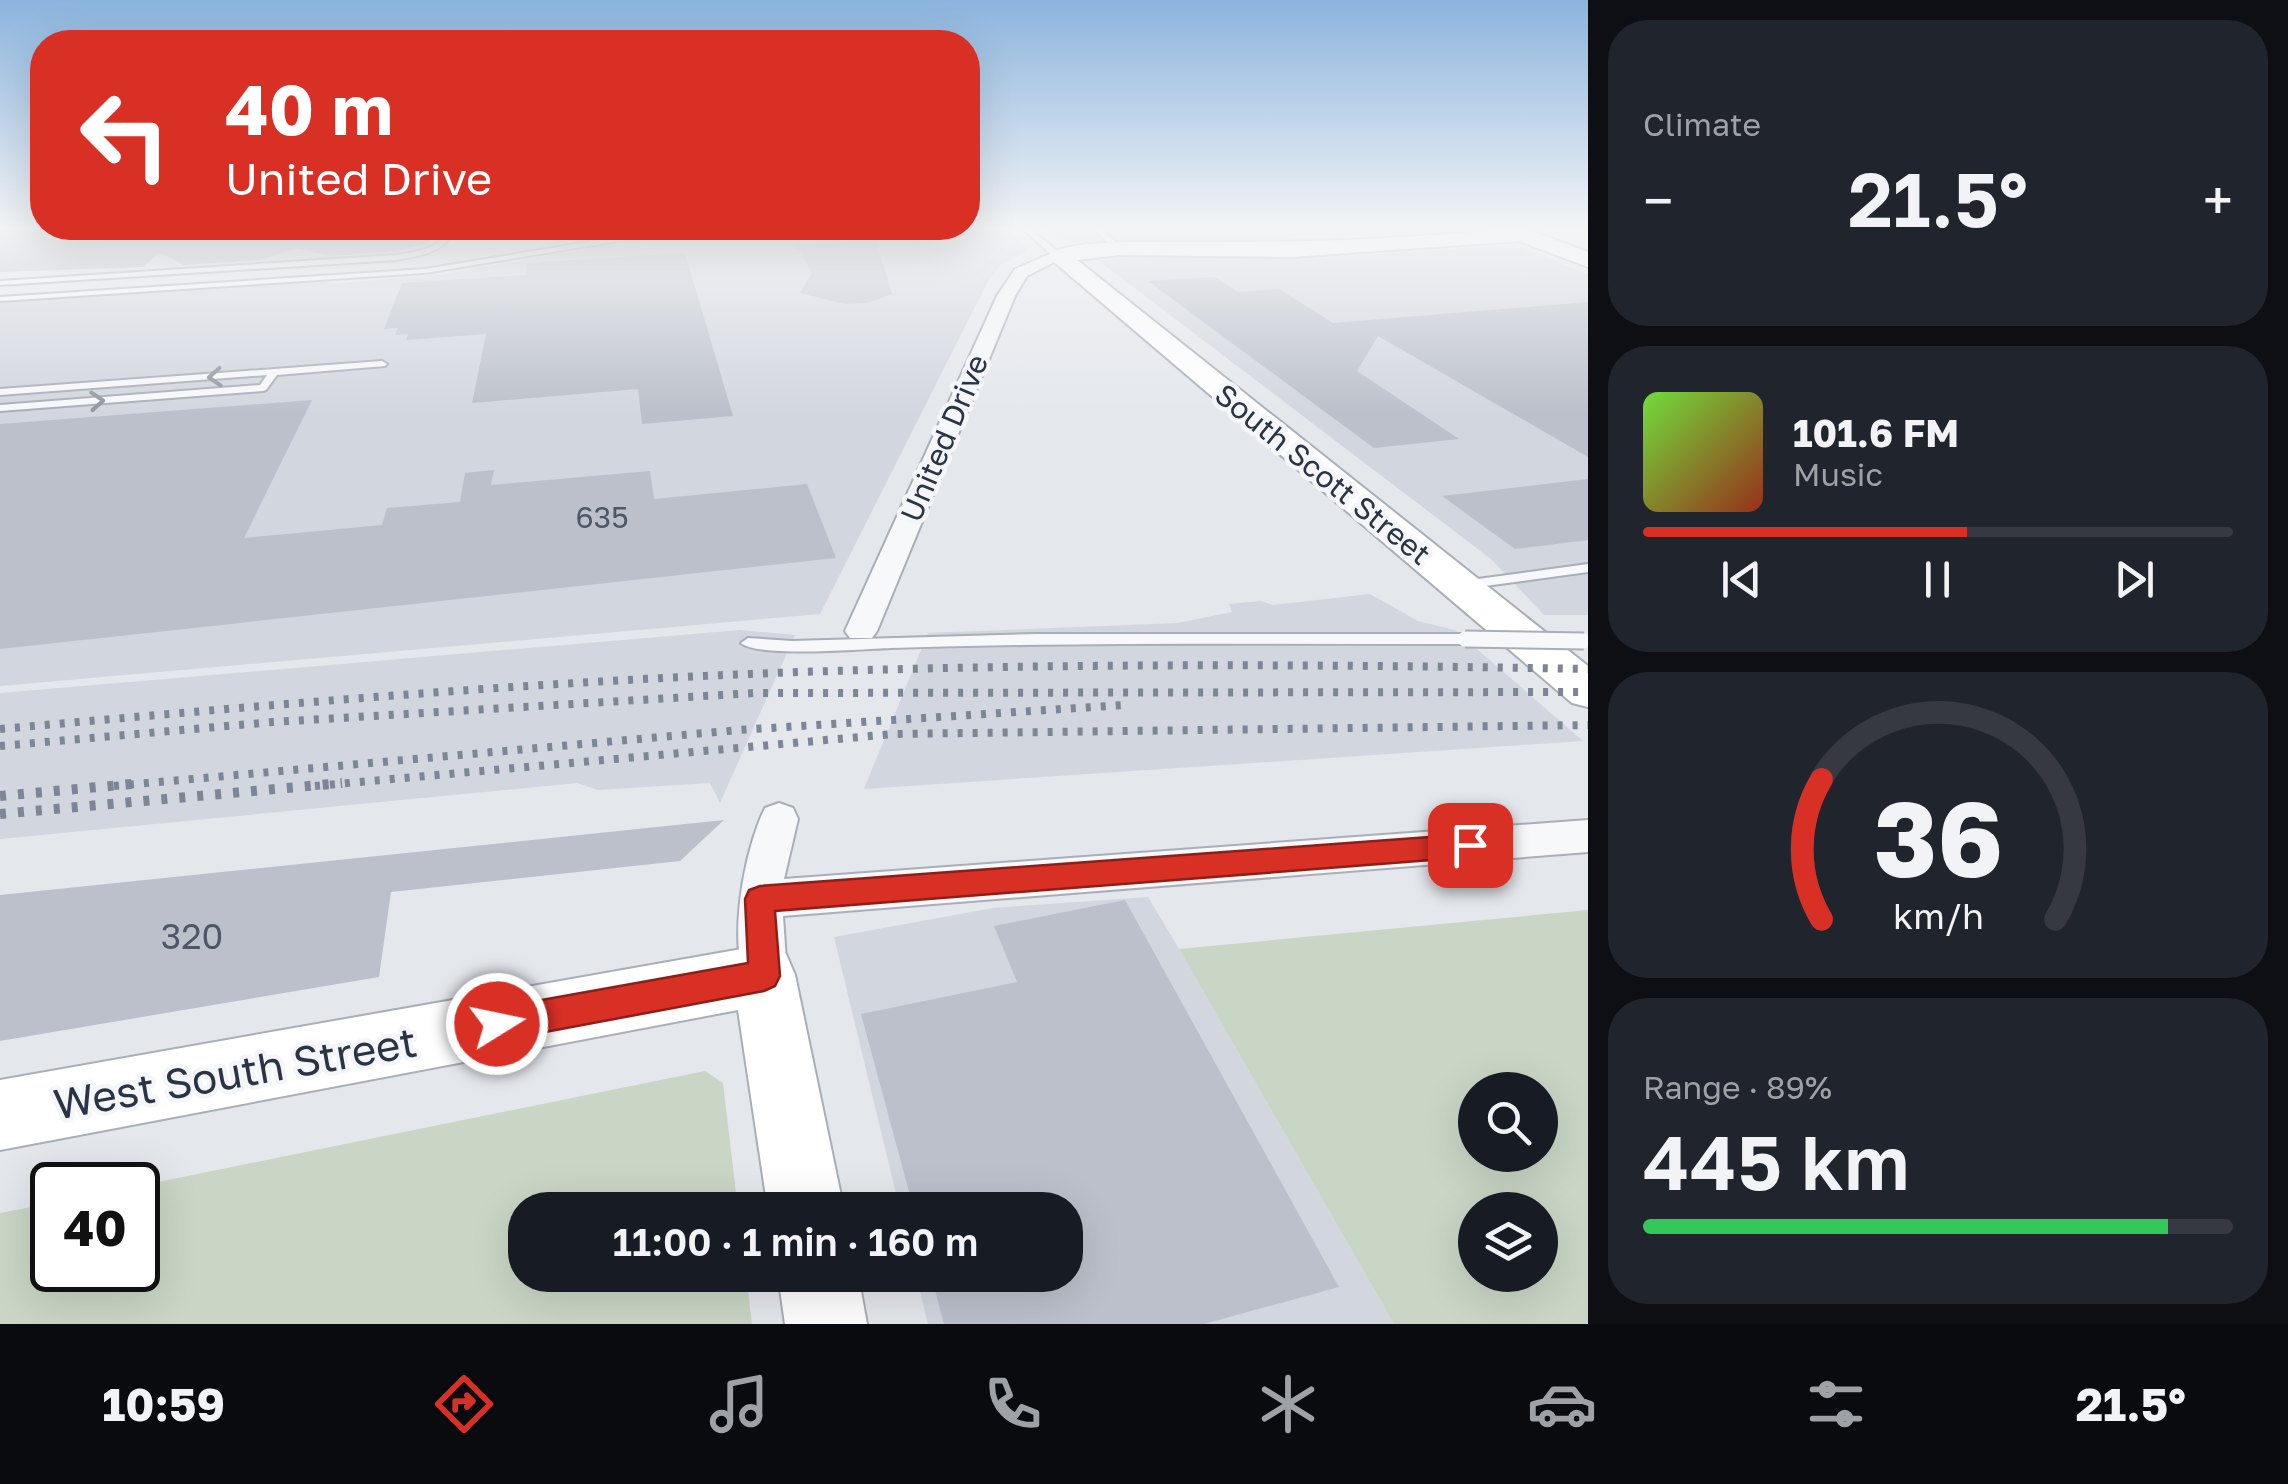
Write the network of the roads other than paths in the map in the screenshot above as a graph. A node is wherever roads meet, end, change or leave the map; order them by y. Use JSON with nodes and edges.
{"nodes":[{"id":1,"x":129,"y":291,"type":"edge"},
{"id":2,"x":1009,"y":291,"type":"edge"},
{"id":3,"x":1100,"y":291,"type":"edge"},
{"id":4,"x":0,"y":299,"type":"edge"},
{"id":5,"x":382,"y":364,"type":"dead end"},
{"id":6,"x":273,"y":372,"type":"junction"},
{"id":7,"x":0,"y":392,"type":"edge"},
{"id":8,"x":0,"y":408,"type":"edge"},
{"id":9,"x":1588,"y":568,"type":"edge"},
{"id":10,"x":1460,"y":586,"type":"junction"},
{"id":11,"x":861,"y":631,"type":"dead end"},
{"id":12,"x":1586,"y":641,"type":"edge"},
{"id":13,"x":748,"y":643,"type":"dead end"},
{"id":14,"x":1588,"y":691,"type":"edge"},
{"id":15,"x":780,"y":819,"type":"dead end"},
{"id":16,"x":1588,"y":836,"type":"edge"},
{"id":17,"x":760,"y":899,"type":"junction"},
{"id":18,"x":764,"y":976,"type":"junction"},
{"id":19,"x":0,"y":1114,"type":"edge"},
{"id":20,"x":803,"y":1192,"type":"edge"},
{"id":21,"x":821,"y":1292,"type":"edge"},
{"id":22,"x":826,"y":1324,"type":"edge"}],
"edges":[{"from":1,"to":4,"type":"lane"},
{"from":2,"to":11,"type":"street","name":"United Drive"},
{"from":3,"to":10,"type":"street","name":"South Scott Street"},
{"from":5,"to":6,"type":"lane"},
{"from":6,"to":7,"type":"lane","one_way":true},
{"from":8,"to":6,"type":"lane","one_way":true},
{"from":9,"to":10,"type":"lane"},
{"from":10,"to":14,"type":"street","name":"South Scott Street"},
{"from":12,"to":13,"type":"lane","bridge":true},
{"from":15,"to":17,"type":"street"},
{"from":16,"to":17,"type":"street"},
{"from":17,"to":18,"type":"street"},
{"from":18,"to":19,"type":"street","name":"West South Street"},
{"from":18,"to":20,"type":"street"},
{"from":21,"to":22,"type":"street"}]}
